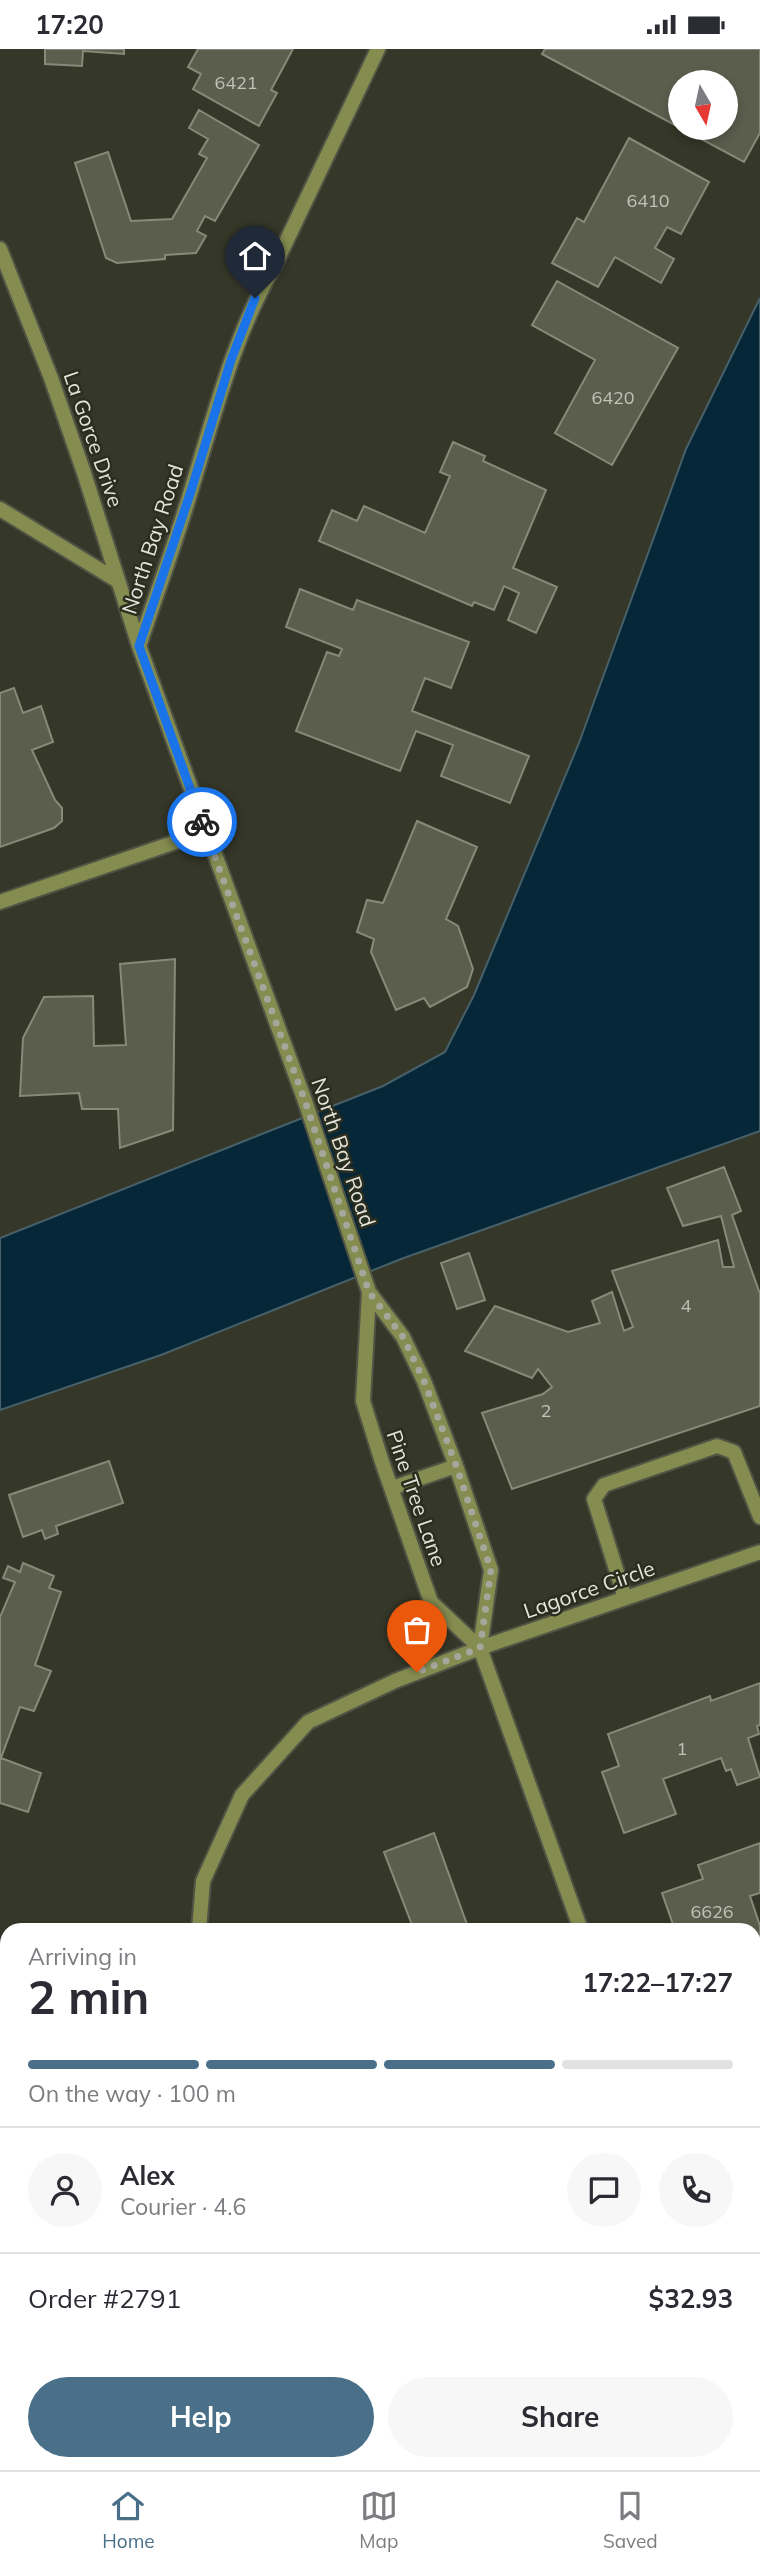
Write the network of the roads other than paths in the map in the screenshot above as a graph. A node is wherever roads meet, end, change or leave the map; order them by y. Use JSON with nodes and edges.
{"nodes":[{"id":1,"x":379,"y":49,"type":"edge"},
{"id":2,"x":0,"y":249,"type":"edge"},
{"id":3,"x":0,"y":509,"type":"edge"},
{"id":4,"x":118,"y":581,"type":"junction"},
{"id":5,"x":139,"y":646,"type":"junction"},
{"id":6,"x":205,"y":832,"type":"junction"},
{"id":7,"x":0,"y":902,"type":"edge"},
{"id":8,"x":369,"y":1292,"type":"junction"},
{"id":9,"x":456,"y":1465,"type":"junction"},
{"id":10,"x":392,"y":1488,"type":"junction"},
{"id":11,"x":760,"y":1517,"type":"edge"},
{"id":12,"x":760,"y":1552,"type":"edge"},
{"id":13,"x":625,"y":1598,"type":"junction"},
{"id":14,"x":480,"y":1648,"type":"junction"},
{"id":15,"x":199,"y":1923,"type":"edge"},
{"id":16,"x":578,"y":1923,"type":"edge"}],
"edges":[{"from":1,"to":5,"type":"street","name":"North Bay Road"},
{"from":2,"to":4,"type":"street","name":"La Gorce Drive"},
{"from":3,"to":4,"type":"street"},
{"from":4,"to":5,"type":"street","name":"La Gorce Drive"},
{"from":5,"to":6,"type":"street","name":"North Bay Road"},
{"from":6,"to":7,"type":"street"},
{"from":6,"to":8,"type":"street","name":"North Bay Road"},
{"from":8,"to":9,"type":"street"},
{"from":8,"to":10,"type":"street","name":"Pine Tree Lane"},
{"from":9,"to":10,"type":"street"},
{"from":9,"to":14,"type":"street"},
{"from":10,"to":14,"type":"street","name":"Pine Tree Lane"},
{"from":11,"to":13,"type":"street"},
{"from":12,"to":13,"type":"street","name":"Lagorce Circle"},
{"from":13,"to":14,"type":"street","name":"Lagorce Circle"},
{"from":14,"to":15,"type":"street","name":"Lagorce Circle"},
{"from":14,"to":16,"type":"street","name":"Pine Tree Lane"}]}
